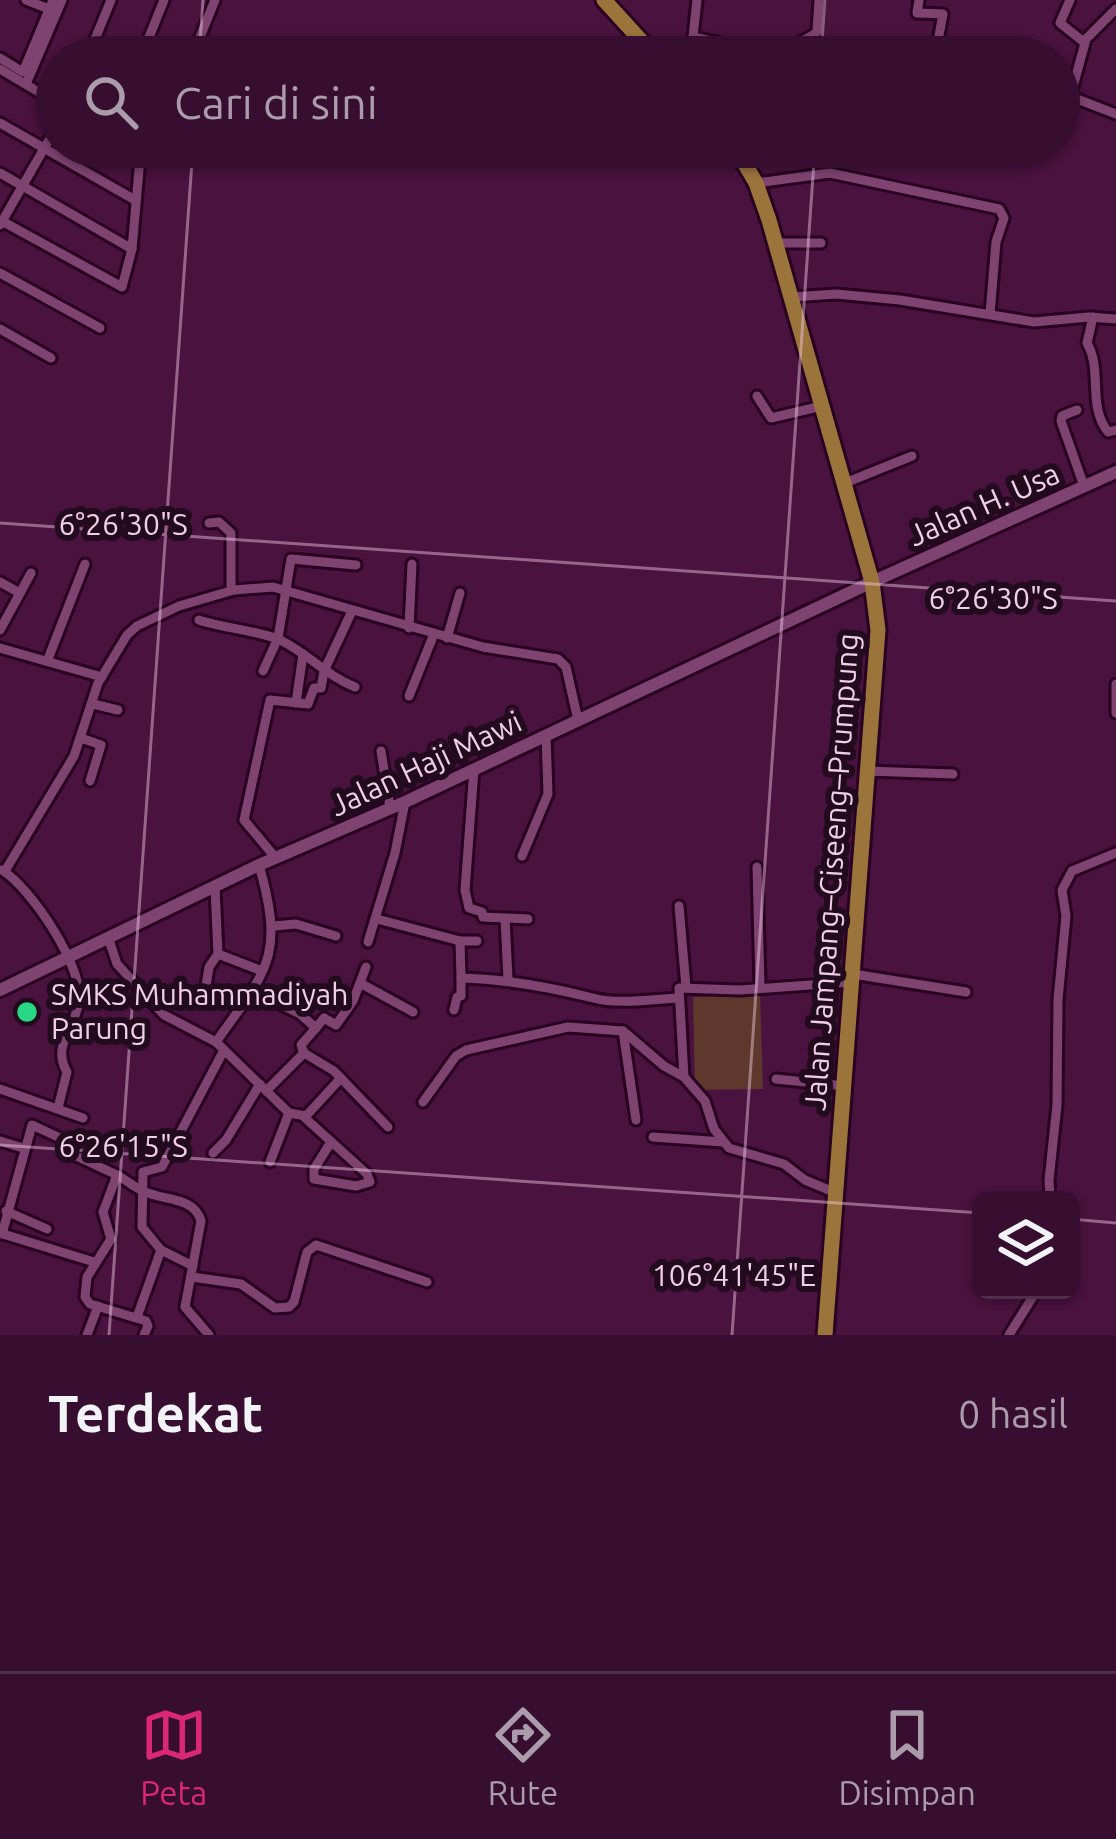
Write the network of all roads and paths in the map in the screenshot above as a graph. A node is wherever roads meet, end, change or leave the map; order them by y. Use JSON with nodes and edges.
{"nodes":[{"id":1,"x":26,"y":0,"type":"edge"},
{"id":2,"x":111,"y":0,"type":"edge"},
{"id":3,"x":164,"y":0,"type":"edge"},
{"id":4,"x":215,"y":0,"type":"edge"},
{"id":5,"x":604,"y":0,"type":"edge"},
{"id":6,"x":698,"y":0,"type":"edge"},
{"id":7,"x":820,"y":0,"type":"edge"},
{"id":8,"x":919,"y":0,"type":"edge"},
{"id":9,"x":1070,"y":0,"type":"edge"},
{"id":10,"x":55,"y":3,"type":"edge"},
{"id":11,"x":1116,"y":9,"type":"edge"},
{"id":12,"x":40,"y":36,"type":"edge"},
{"id":13,"x":43,"y":36,"type":"edge"},
{"id":14,"x":98,"y":36,"type":"edge"},
{"id":15,"x":149,"y":36,"type":"edge"},
{"id":16,"x":200,"y":36,"type":"edge"},
{"id":17,"x":637,"y":36,"type":"edge"},
{"id":18,"x":693,"y":36,"type":"edge"},
{"id":19,"x":810,"y":36,"type":"edge"},
{"id":20,"x":939,"y":36,"type":"edge"},
{"id":21,"x":1077,"y":36,"type":"edge"},
{"id":22,"x":1080,"y":38,"type":"edge"},
{"id":23,"x":1084,"y":40,"type":"junction"},
{"id":24,"x":36,"y":44,"type":"edge"},
{"id":25,"x":36,"y":56,"type":"edge"},
{"id":26,"x":0,"y":58,"type":"edge"},
{"id":27,"x":1080,"y":58,"type":"edge"},
{"id":28,"x":0,"y":69,"type":"edge"},
{"id":29,"x":26,"y":84,"type":"junction"},
{"id":30,"x":36,"y":90,"type":"edge"},
{"id":31,"x":1080,"y":98,"type":"edge"},
{"id":32,"x":1116,"y":114,"type":"edge"},
{"id":33,"x":0,"y":123,"type":"edge"},
{"id":34,"x":36,"y":143,"type":"edge"},
{"id":35,"x":36,"y":162,"type":"edge"},
{"id":36,"x":79,"y":168,"type":"edge"},
{"id":37,"x":137,"y":168,"type":"edge"},
{"id":38,"x":747,"y":168,"type":"edge"},
{"id":39,"x":0,"y":173,"type":"edge"},
{"id":40,"x":756,"y":183,"type":"junction"},
{"id":41,"x":23,"y":186,"type":"junction"},
{"id":42,"x":135,"y":200,"type":"junction"},
{"id":43,"x":1,"y":222,"type":"edge"},
{"id":44,"x":776,"y":243,"type":"junction"},
{"id":45,"x":821,"y":243,"type":"dead end"},
{"id":46,"x":132,"y":248,"type":"junction"},
{"id":47,"x":0,"y":273,"type":"edge"},
{"id":48,"x":792,"y":297,"type":"junction"},
{"id":49,"x":990,"y":314,"type":"junction"},
{"id":50,"x":1094,"y":317,"type":"junction"},
{"id":51,"x":1116,"y":319,"type":"edge"},
{"id":52,"x":100,"y":328,"type":"dead end"},
{"id":53,"x":0,"y":330,"type":"edge"},
{"id":54,"x":50,"y":358,"type":"dead end"},
{"id":55,"x":757,"y":395,"type":"dead end"},
{"id":56,"x":822,"y":406,"type":"junction"},
{"id":57,"x":1077,"y":410,"type":"dead end"},
{"id":58,"x":1116,"y":430,"type":"edge"},
{"id":59,"x":912,"y":456,"type":"dead end"},
{"id":60,"x":1116,"y":472,"type":"edge"},
{"id":61,"x":843,"y":484,"type":"junction"},
{"id":62,"x":1084,"y":487,"type":"junction"},
{"id":63,"x":208,"y":523,"type":"dead end"},
{"id":64,"x":85,"y":564,"type":"dead end"},
{"id":65,"x":412,"y":564,"type":"dead end"},
{"id":66,"x":356,"y":565,"type":"dead end"},
{"id":67,"x":31,"y":573,"type":"dead end"},
{"id":68,"x":0,"y":582,"type":"edge"},
{"id":69,"x":872,"y":582,"type":"junction"},
{"id":70,"x":231,"y":590,"type":"junction"},
{"id":71,"x":287,"y":591,"type":"junction"},
{"id":72,"x":18,"y":592,"type":"junction"},
{"id":73,"x":460,"y":593,"type":"dead end"},
{"id":74,"x":352,"y":611,"type":"junction"},
{"id":75,"x":199,"y":620,"type":"dead end"},
{"id":76,"x":409,"y":628,"type":"junction"},
{"id":77,"x":0,"y":630,"type":"edge"},
{"id":78,"x":434,"y":634,"type":"junction"},
{"id":79,"x":278,"y":638,"type":"junction"},
{"id":80,"x":447,"y":638,"type":"junction"},
{"id":81,"x":0,"y":648,"type":"edge"},
{"id":82,"x":303,"y":654,"type":"junction"},
{"id":83,"x":48,"y":659,"type":"junction"},
{"id":84,"x":263,"y":671,"type":"dead end"},
{"id":85,"x":324,"y":671,"type":"junction"},
{"id":86,"x":101,"y":677,"type":"junction"},
{"id":87,"x":1116,"y":684,"type":"edge"},
{"id":88,"x":355,"y":687,"type":"dead end"},
{"id":89,"x":409,"y":696,"type":"dead end"},
{"id":90,"x":296,"y":703,"type":"junction"},
{"id":91,"x":93,"y":704,"type":"junction"},
{"id":92,"x":118,"y":710,"type":"dead end"},
{"id":93,"x":1116,"y":713,"type":"edge"},
{"id":94,"x":578,"y":720,"type":"junction"},
{"id":95,"x":546,"y":735,"type":"junction"},
{"id":96,"x":81,"y":738,"type":"junction"},
{"id":97,"x":382,"y":751,"type":"dead end"},
{"id":98,"x":474,"y":768,"type":"junction"},
{"id":99,"x":867,"y":771,"type":"junction"},
{"id":100,"x":953,"y":774,"type":"dead end"},
{"id":101,"x":89,"y":781,"type":"dead end"},
{"id":102,"x":405,"y":802,"type":"junction"},
{"id":103,"x":390,"y":807,"type":"junction"},
{"id":104,"x":1116,"y":853,"type":"edge"},
{"id":105,"x":522,"y":856,"type":"dead end"},
{"id":106,"x":275,"y":857,"type":"junction"},
{"id":107,"x":260,"y":865,"type":"junction"},
{"id":108,"x":757,"y":867,"type":"dead end"},
{"id":109,"x":2,"y":870,"type":"edge"},
{"id":110,"x":215,"y":888,"type":"junction"},
{"id":111,"x":679,"y":906,"type":"dead end"},
{"id":112,"x":505,"y":918,"type":"junction"},
{"id":113,"x":528,"y":919,"type":"dead end"},
{"id":114,"x":377,"y":920,"type":"junction"},
{"id":115,"x":274,"y":926,"type":"junction"},
{"id":116,"x":336,"y":936,"type":"dead end"},
{"id":117,"x":109,"y":940,"type":"junction"},
{"id":118,"x":477,"y":940,"type":"dead end"},
{"id":119,"x":460,"y":941,"type":"junction"},
{"id":120,"x":368,"y":942,"type":"dead end"},
{"id":121,"x":218,"y":954,"type":"junction"},
{"id":122,"x":67,"y":958,"type":"junction"},
{"id":123,"x":366,"y":967,"type":"dead end"},
{"id":124,"x":262,"y":971,"type":"junction"},
{"id":125,"x":461,"y":978,"type":"junction"},
{"id":126,"x":852,"y":978,"type":"junction"},
{"id":127,"x":508,"y":979,"type":"junction"},
{"id":128,"x":359,"y":983,"type":"junction"},
{"id":129,"x":686,"y":986,"type":"junction"},
{"id":130,"x":760,"y":986,"type":"junction"},
{"id":131,"x":0,"y":989,"type":"edge"},
{"id":132,"x":254,"y":991,"type":"junction"},
{"id":133,"x":966,"y":992,"type":"dead end"},
{"id":134,"x":679,"y":998,"type":"junction"},
{"id":135,"x":204,"y":999,"type":"dead end"},
{"id":136,"x":595,"y":999,"type":"junction"},
{"id":137,"x":454,"y":1010,"type":"dead end"},
{"id":138,"x":413,"y":1012,"type":"dead end"},
{"id":139,"x":316,"y":1028,"type":"junction"},
{"id":140,"x":595,"y":1028,"type":"junction"},
{"id":141,"x":623,"y":1031,"type":"junction"},
{"id":142,"x":220,"y":1046,"type":"junction"},
{"id":143,"x":304,"y":1053,"type":"junction"},
{"id":144,"x":684,"y":1077,"type":"junction"},
{"id":145,"x":340,"y":1078,"type":"junction"},
{"id":146,"x":776,"y":1079,"type":"dead end"},
{"id":147,"x":844,"y":1086,"type":"junction"},
{"id":148,"x":264,"y":1087,"type":"junction"},
{"id":149,"x":0,"y":1089,"type":"edge"},
{"id":150,"x":37,"y":1101,"type":"junction"},
{"id":151,"x":423,"y":1102,"type":"dead end"},
{"id":152,"x":61,"y":1109,"type":"junction"},
{"id":153,"x":289,"y":1113,"type":"junction"},
{"id":154,"x":304,"y":1117,"type":"junction"},
{"id":155,"x":83,"y":1118,"type":"dead end"},
{"id":156,"x":636,"y":1120,"type":"dead end"},
{"id":157,"x":32,"y":1125,"type":"junction"},
{"id":158,"x":388,"y":1127,"type":"dead end"},
{"id":159,"x":57,"y":1136,"type":"junction"},
{"id":160,"x":653,"y":1137,"type":"dead end"},
{"id":161,"x":0,"y":1142,"type":"edge"},
{"id":162,"x":331,"y":1142,"type":"junction"},
{"id":163,"x":723,"y":1142,"type":"junction"},
{"id":164,"x":23,"y":1148,"type":"junction"},
{"id":165,"x":213,"y":1153,"type":"dead end"},
{"id":166,"x":270,"y":1162,"type":"dead end"},
{"id":167,"x":118,"y":1175,"type":"junction"},
{"id":168,"x":1050,"y":1191,"type":"edge"},
{"id":169,"x":144,"y":1192,"type":"junction"},
{"id":170,"x":836,"y":1193,"type":"junction"},
{"id":171,"x":6,"y":1211,"type":"junction"},
{"id":172,"x":46,"y":1229,"type":"dead end"},
{"id":173,"x":1,"y":1234,"type":"edge"},
{"id":174,"x":160,"y":1250,"type":"junction"},
{"id":175,"x":94,"y":1262,"type":"junction"},
{"id":176,"x":192,"y":1272,"type":"junction"},
{"id":177,"x":427,"y":1282,"type":"dead end"},
{"id":178,"x":1032,"y":1299,"type":"edge"},
{"id":179,"x":98,"y":1306,"type":"junction"},
{"id":180,"x":137,"y":1317,"type":"junction"},
{"id":181,"x":1013,"y":1334,"type":"edge"},
{"id":182,"x":87,"y":1335,"type":"edge"},
{"id":183,"x":144,"y":1335,"type":"edge"},
{"id":184,"x":209,"y":1335,"type":"edge"},
{"id":185,"x":824,"y":1335,"type":"edge"}],
"edges":[{"from":1,"to":10,"type":"street"},
{"from":2,"to":14,"type":"street"},
{"from":3,"to":15,"type":"street"},
{"from":4,"to":16,"type":"street"},
{"from":5,"to":17,"type":"main road"},
{"from":6,"to":18,"type":"street"},
{"from":7,"to":19,"type":"street"},
{"from":8,"to":20,"type":"street"},
{"from":9,"to":21,"type":"street"},
{"from":10,"to":12,"type":"street"},
{"from":10,"to":13,"type":"street"},
{"from":11,"to":23,"type":"street"},
{"from":22,"to":23,"type":"street"},
{"from":23,"to":27,"type":"street"},
{"from":24,"to":26,"type":"street"},
{"from":25,"to":29,"type":"street"},
{"from":28,"to":29,"type":"street"},
{"from":29,"to":30,"type":"street"},
{"from":31,"to":32,"type":"street"},
{"from":33,"to":34,"type":"street"},
{"from":35,"to":41,"type":"street"},
{"from":36,"to":42,"type":"street"},
{"from":37,"to":42,"type":"street"},
{"from":38,"to":40,"type":"main road","name":"Jalan Jampang–Ciseeng–Prumpung"},
{"from":39,"to":41,"type":"street"},
{"from":40,"to":44,"type":"main road","name":"Jalan Jampang–Ciseeng–Prumpung"},
{"from":40,"to":49,"type":"street"},
{"from":41,"to":43,"type":"street"},
{"from":41,"to":46,"type":"street"},
{"from":42,"to":46,"type":"street"},
{"from":43,"to":46,"type":"street"},
{"from":44,"to":45,"type":"street"},
{"from":44,"to":48,"type":"main road","name":"Jalan Jampang–Ciseeng–Prumpung"},
{"from":47,"to":52,"type":"street"},
{"from":48,"to":49,"type":"street"},
{"from":48,"to":56,"type":"main road","name":"Jalan Jampang–Ciseeng–Prumpung"},
{"from":49,"to":50,"type":"street"},
{"from":50,"to":51,"type":"street"},
{"from":50,"to":58,"type":"street"},
{"from":53,"to":54,"type":"street"},
{"from":55,"to":56,"type":"street"},
{"from":56,"to":61,"type":"main road","name":"Jalan Jampang–Ciseeng–Prumpung"},
{"from":57,"to":62,"type":"street"},
{"from":59,"to":61,"type":"street"},
{"from":60,"to":62,"type":"street","name":"Jalan H. Usa"},
{"from":61,"to":69,"type":"main road","name":"Jalan Jampang–Ciseeng–Prumpung"},
{"from":62,"to":69,"type":"street","name":"Jalan H. Usa"},
{"from":63,"to":70,"type":"street"},
{"from":64,"to":83,"type":"street"},
{"from":65,"to":76,"type":"street"},
{"from":66,"to":71,"type":"street"},
{"from":67,"to":72,"type":"street"},
{"from":68,"to":72,"type":"street"},
{"from":69,"to":94,"type":"street","name":"Jalan Haji Mawi"},
{"from":69,"to":99,"type":"main road","name":"Jalan Jampang–Ciseeng–Prumpung"},
{"from":70,"to":71,"type":"street"},
{"from":70,"to":86,"type":"street"},
{"from":71,"to":74,"type":"street"},
{"from":71,"to":79,"type":"street"},
{"from":72,"to":77,"type":"street"},
{"from":73,"to":80,"type":"street"},
{"from":74,"to":76,"type":"street"},
{"from":74,"to":85,"type":"street"},
{"from":75,"to":79,"type":"street"},
{"from":76,"to":78,"type":"street"},
{"from":78,"to":80,"type":"street"},
{"from":78,"to":89,"type":"street"},
{"from":79,"to":82,"type":"street"},
{"from":79,"to":84,"type":"street"},
{"from":80,"to":94,"type":"street"},
{"from":81,"to":83,"type":"street"},
{"from":82,"to":85,"type":"street"},
{"from":82,"to":90,"type":"street"},
{"from":83,"to":86,"type":"street"},
{"from":85,"to":88,"type":"street"},
{"from":85,"to":90,"type":"street"},
{"from":86,"to":91,"type":"street"},
{"from":87,"to":93,"type":"street"},
{"from":90,"to":106,"type":"street"},
{"from":91,"to":92,"type":"street"},
{"from":91,"to":96,"type":"street"},
{"from":94,"to":95,"type":"street","name":"Jalan Haji Mawi"},
{"from":95,"to":98,"type":"street","name":"Jalan Haji Mawi"},
{"from":95,"to":105,"type":"street"},
{"from":96,"to":101,"type":"street"},
{"from":96,"to":109,"type":"street"},
{"from":97,"to":103,"type":"street"},
{"from":98,"to":102,"type":"street","name":"Jalan Haji Mawi"},
{"from":98,"to":112,"type":"street"},
{"from":99,"to":100,"type":"street"},
{"from":99,"to":126,"type":"main road","name":"Jalan Jampang–Ciseeng–Prumpung"},
{"from":102,"to":103,"type":"street","name":"Jalan Haji Mawi"},
{"from":102,"to":114,"type":"street"},
{"from":103,"to":106,"type":"street","name":"Jalan Haji Mawi"},
{"from":104,"to":168,"type":"street"},
{"from":106,"to":107,"type":"street","name":"Jalan Haji Mawi"},
{"from":107,"to":110,"type":"street","name":"Jalan Haji Mawi"},
{"from":107,"to":115,"type":"street"},
{"from":108,"to":130,"type":"street"},
{"from":109,"to":122,"type":"street"},
{"from":110,"to":117,"type":"street","name":"Jalan Haji Mawi"},
{"from":110,"to":121,"type":"street"},
{"from":111,"to":129,"type":"street"},
{"from":112,"to":113,"type":"street"},
{"from":112,"to":127,"type":"street"},
{"from":114,"to":119,"type":"street"},
{"from":114,"to":120,"type":"street"},
{"from":115,"to":116,"type":"street"},
{"from":115,"to":124,"type":"street"},
{"from":117,"to":122,"type":"street","name":"Jalan Haji Mawi"},
{"from":117,"to":142,"type":"street"},
{"from":118,"to":119,"type":"street"},
{"from":119,"to":125,"type":"street"},
{"from":121,"to":124,"type":"street"},
{"from":121,"to":135,"type":"street"},
{"from":122,"to":131,"type":"street","name":"Jalan Haji Mawi"},
{"from":122,"to":152,"type":"street"},
{"from":123,"to":128,"type":"street"},
{"from":124,"to":132,"type":"street"},
{"from":125,"to":127,"type":"street"},
{"from":125,"to":137,"type":"street"},
{"from":126,"to":130,"type":"street"},
{"from":126,"to":133,"type":"street"},
{"from":126,"to":147,"type":"main road","name":"Jalan Jampang–Ciseeng–Prumpung"},
{"from":127,"to":136,"type":"street"},
{"from":128,"to":138,"type":"street"},
{"from":128,"to":139,"type":"street"},
{"from":129,"to":130,"type":"street"},
{"from":129,"to":134,"type":"street"},
{"from":132,"to":139,"type":"street"},
{"from":132,"to":142,"type":"street"},
{"from":134,"to":136,"type":"street"},
{"from":134,"to":144,"type":"street"},
{"from":136,"to":140,"type":"street"},
{"from":139,"to":143,"type":"street"},
{"from":140,"to":141,"type":"street"},
{"from":140,"to":151,"type":"street"},
{"from":141,"to":144,"type":"street"},
{"from":141,"to":156,"type":"street"},
{"from":142,"to":148,"type":"street"},
{"from":142,"to":169,"type":"street"},
{"from":143,"to":145,"type":"street"},
{"from":143,"to":148,"type":"street"},
{"from":144,"to":163,"type":"street"},
{"from":145,"to":154,"type":"street"},
{"from":145,"to":158,"type":"street"},
{"from":146,"to":147,"type":"street"},
{"from":147,"to":170,"type":"main road","name":"Jalan Jampang–Ciseeng–Prumpung"},
{"from":148,"to":153,"type":"street"},
{"from":148,"to":165,"type":"street"},
{"from":149,"to":150,"type":"street"},
{"from":150,"to":152,"type":"street"},
{"from":150,"to":157,"type":"street"},
{"from":152,"to":155,"type":"street"},
{"from":152,"to":159,"type":"street"},
{"from":153,"to":154,"type":"street"},
{"from":153,"to":166,"type":"street"},
{"from":154,"to":162,"type":"street"},
{"from":157,"to":159,"type":"street"},
{"from":157,"to":164,"type":"street"},
{"from":159,"to":167,"type":"street"},
{"from":160,"to":163,"type":"street"},
{"from":161,"to":164,"type":"street"},
{"from":162,"to":162,"type":"street"},
{"from":163,"to":170,"type":"street"},
{"from":164,"to":171,"type":"street"},
{"from":167,"to":169,"type":"street"},
{"from":167,"to":175,"type":"street"},
{"from":169,"to":174,"type":"street"},
{"from":169,"to":176,"type":"street"},
{"from":170,"to":185,"type":"main road","name":"Jalan Jampang–Ciseeng–Prumpung"},
{"from":171,"to":172,"type":"street"},
{"from":171,"to":173,"type":"street"},
{"from":173,"to":175,"type":"street"},
{"from":174,"to":176,"type":"street"},
{"from":174,"to":180,"type":"street"},
{"from":175,"to":179,"type":"street"},
{"from":176,"to":177,"type":"street"},
{"from":176,"to":184,"type":"street"},
{"from":178,"to":181,"type":"street"},
{"from":179,"to":180,"type":"street"},
{"from":179,"to":182,"type":"street"},
{"from":180,"to":183,"type":"street"}]}
